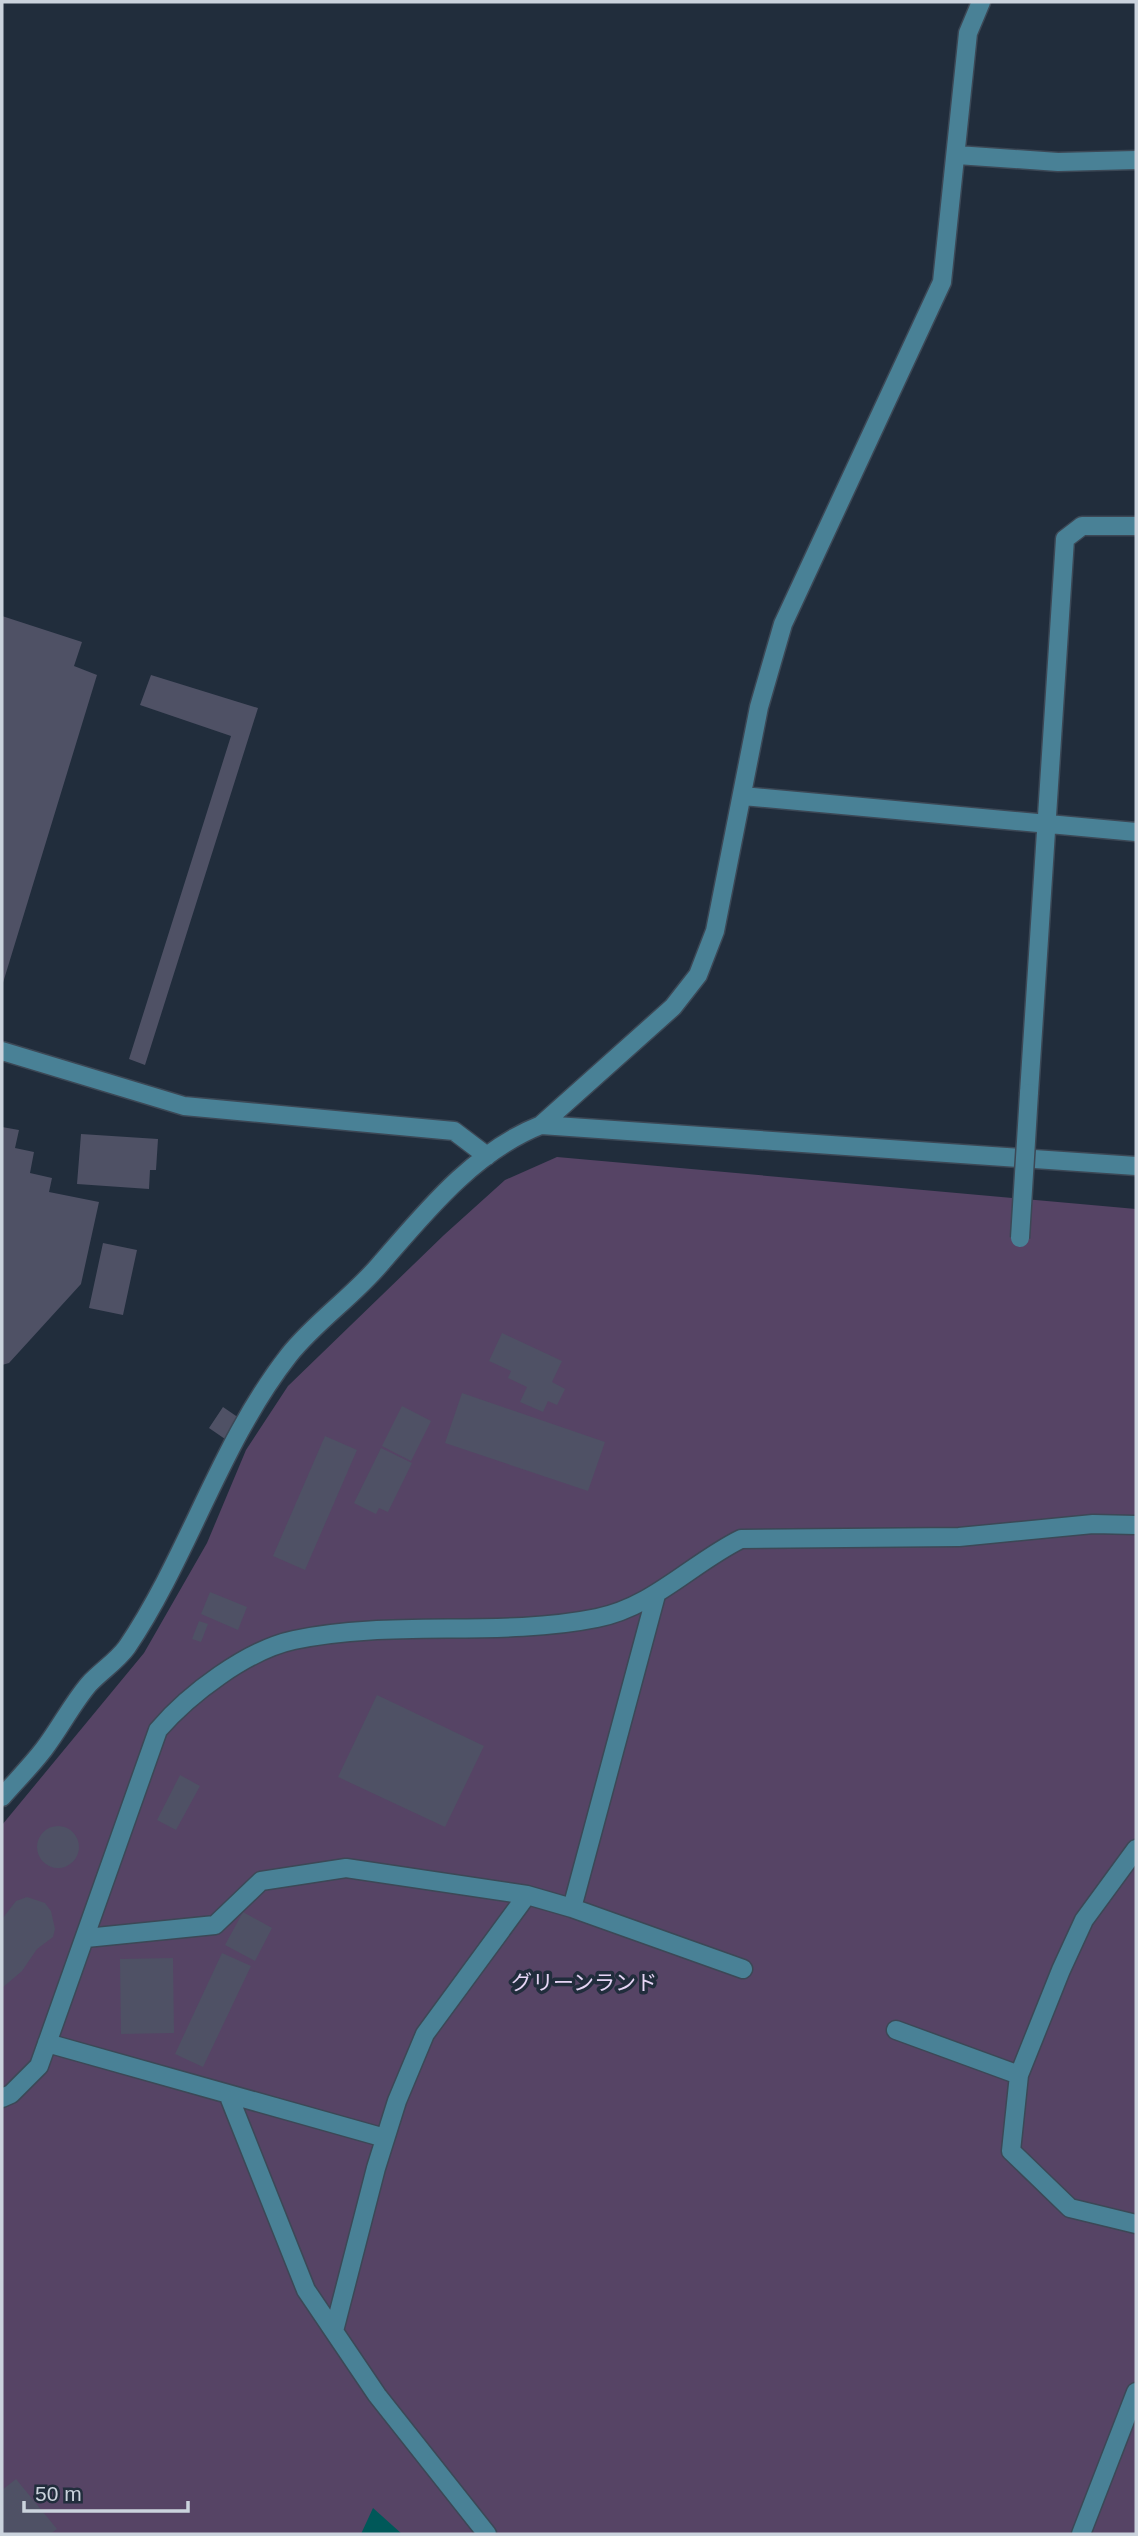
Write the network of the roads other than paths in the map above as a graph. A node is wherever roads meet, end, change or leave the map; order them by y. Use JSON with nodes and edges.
{"nodes":[{"id":1,"x":981,"y":2,"type":"edge"},
{"id":2,"x":957,"y":155,"type":"junction"},
{"id":3,"x":1136,"y":160,"type":"edge"},
{"id":4,"x":1136,"y":526,"type":"edge"},
{"id":5,"x":743,"y":796,"type":"junction"},
{"id":6,"x":1045,"y":825,"type":"junction"},
{"id":7,"x":1136,"y":832,"type":"edge"},
{"id":8,"x":2,"y":1051,"type":"edge"},
{"id":9,"x":541,"y":1125,"type":"junction"},
{"id":10,"x":487,"y":1156,"type":"junction"},
{"id":11,"x":1136,"y":1166,"type":"edge"},
{"id":12,"x":1020,"y":1238,"type":"dead end"},
{"id":13,"x":1136,"y":1525,"type":"edge"},
{"id":14,"x":656,"y":1595,"type":"junction"},
{"id":15,"x":2,"y":1797,"type":"edge"},
{"id":16,"x":1136,"y":1849,"type":"edge"},
{"id":17,"x":527,"y":1895,"type":"junction"},
{"id":18,"x":572,"y":1908,"type":"junction"},
{"id":19,"x":86,"y":1938,"type":"junction"},
{"id":20,"x":743,"y":1969,"type":"dead end"},
{"id":21,"x":896,"y":2030,"type":"dead end"},
{"id":22,"x":47,"y":2043,"type":"junction"},
{"id":23,"x":1019,"y":2076,"type":"junction"},
{"id":24,"x":228,"y":2094,"type":"junction"},
{"id":25,"x":2,"y":2098,"type":"edge"},
{"id":26,"x":385,"y":2138,"type":"junction"},
{"id":27,"x":1136,"y":2224,"type":"edge"},
{"id":28,"x":334,"y":2331,"type":"junction"},
{"id":29,"x":1136,"y":2392,"type":"edge"},
{"id":30,"x":487,"y":2534,"type":"edge"},
{"id":31,"x":1081,"y":2534,"type":"edge"}],
"edges":[{"from":1,"to":2,"type":"street"},
{"from":2,"to":3,"type":"street"},
{"from":2,"to":5,"type":"street"},
{"from":4,"to":6,"type":"street"},
{"from":5,"to":6,"type":"street"},
{"from":5,"to":9,"type":"street"},
{"from":6,"to":7,"type":"street"},
{"from":6,"to":12,"type":"street","bridge":true},
{"from":8,"to":10,"type":"street"},
{"from":9,"to":10,"type":"street"},
{"from":9,"to":11,"type":"street"},
{"from":10,"to":15,"type":"street"},
{"from":13,"to":14,"type":"street"},
{"from":14,"to":18,"type":"street"},
{"from":14,"to":19,"type":"street"},
{"from":16,"to":23,"type":"street"},
{"from":17,"to":18,"type":"street"},
{"from":17,"to":19,"type":"street"},
{"from":17,"to":26,"type":"street"},
{"from":18,"to":20,"type":"street"},
{"from":19,"to":22,"type":"street"},
{"from":21,"to":23,"type":"street"},
{"from":22,"to":24,"type":"street"},
{"from":22,"to":25,"type":"street"},
{"from":23,"to":27,"type":"street"},
{"from":24,"to":26,"type":"street"},
{"from":24,"to":28,"type":"street"},
{"from":26,"to":28,"type":"street"},
{"from":28,"to":30,"type":"street"},
{"from":29,"to":31,"type":"street"}]}
